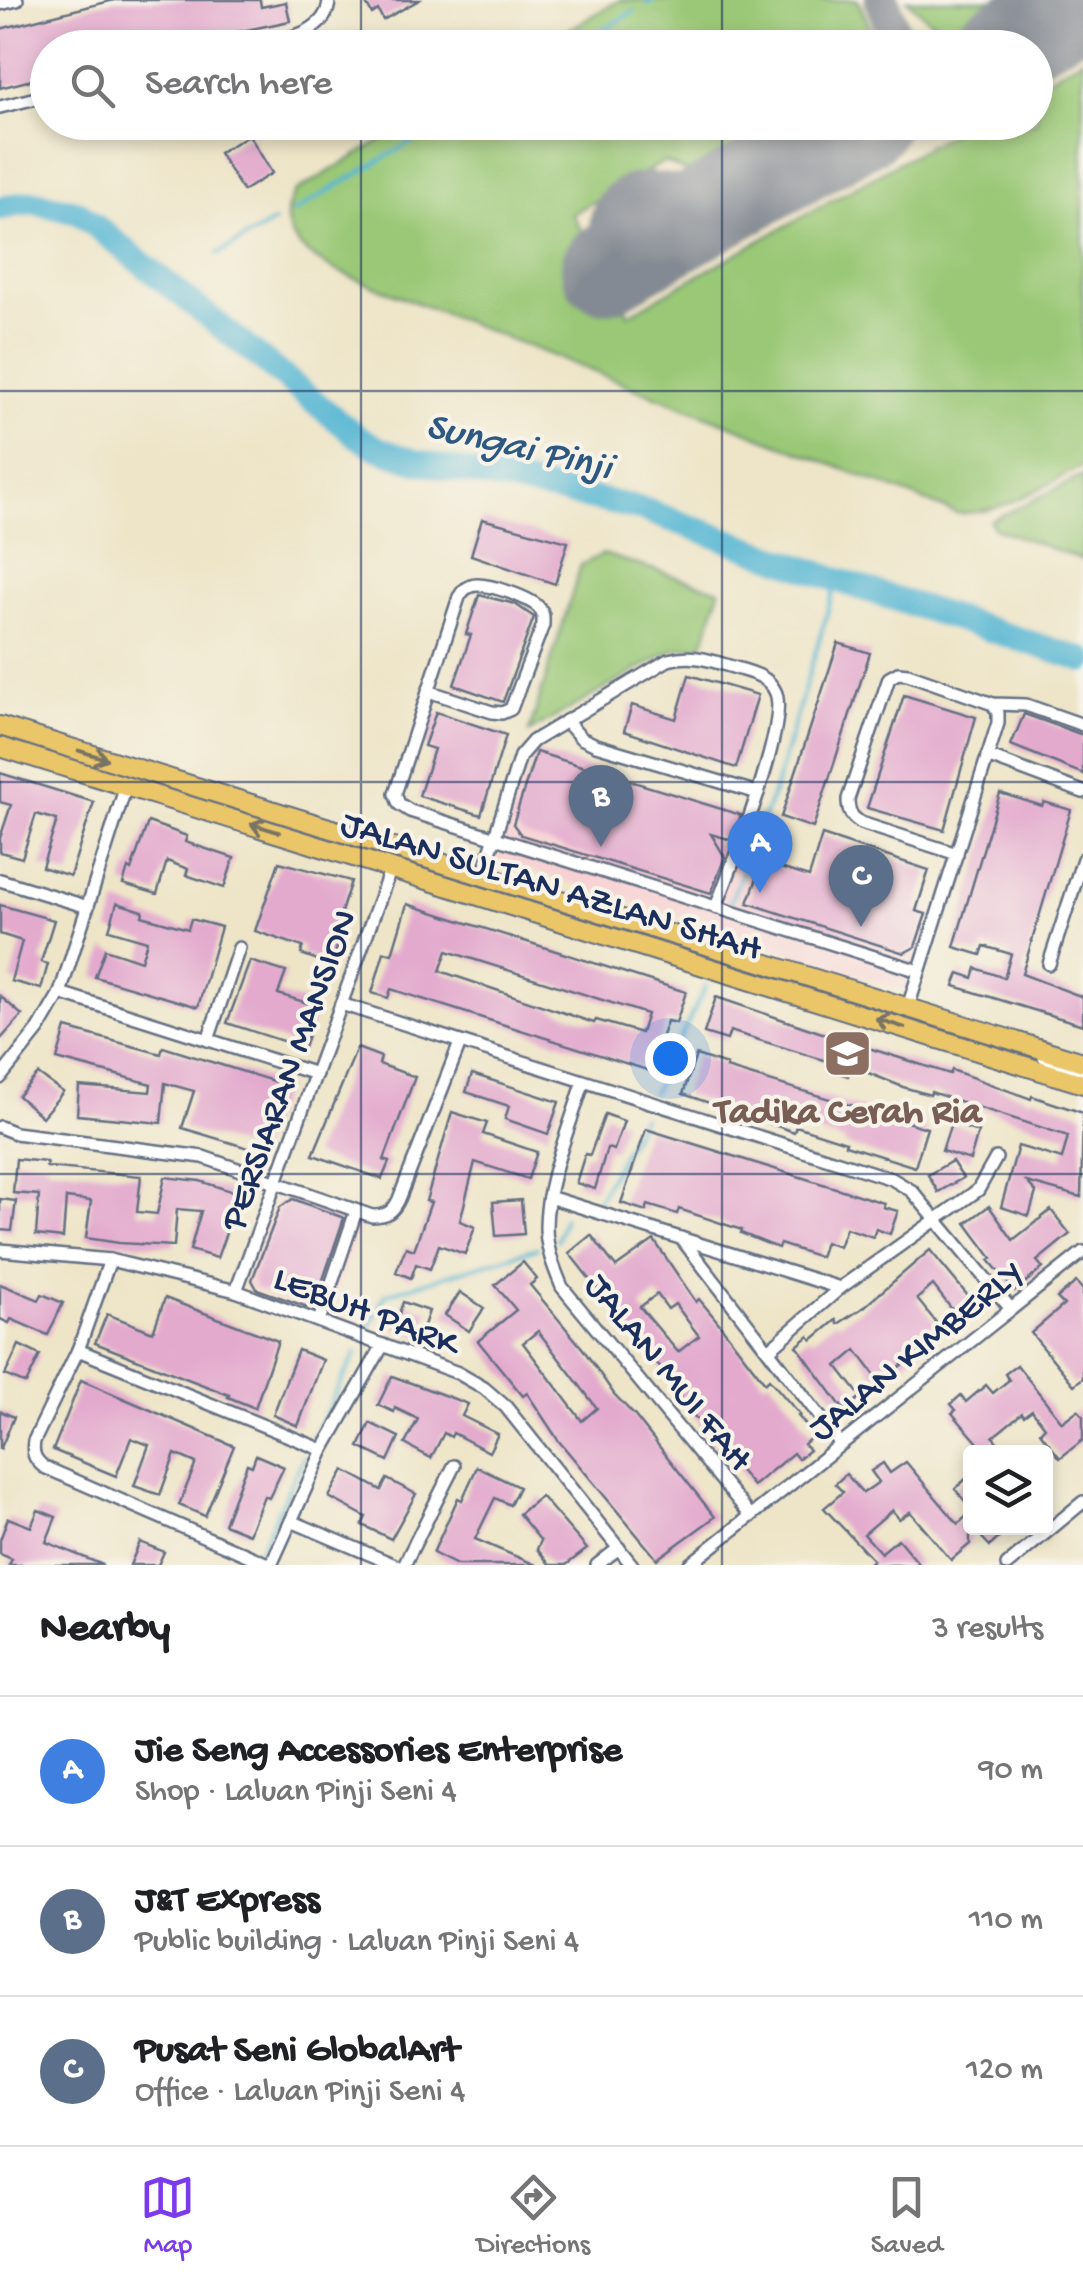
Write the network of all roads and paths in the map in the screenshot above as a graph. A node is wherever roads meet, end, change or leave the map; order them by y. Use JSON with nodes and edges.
{"nodes":[{"id":1,"x":17,"y":0,"type":"edge"},
{"id":2,"x":330,"y":0,"type":"edge"},
{"id":3,"x":0,"y":4,"type":"edge"},
{"id":4,"x":309,"y":30,"type":"edge"},
{"id":5,"x":30,"y":100,"type":"edge"},
{"id":6,"x":0,"y":107,"type":"edge"},
{"id":7,"x":428,"y":691,"type":"junction"},
{"id":8,"x":994,"y":704,"type":"junction"},
{"id":9,"x":566,"y":721,"type":"junction"},
{"id":10,"x":0,"y":726,"type":"edge"},
{"id":11,"x":1083,"y":726,"type":"edge"},
{"id":12,"x":0,"y":747,"type":"edge"},
{"id":13,"x":987,"y":756,"type":"junction"},
{"id":14,"x":126,"y":786,"type":"junction"},
{"id":15,"x":1083,"y":792,"type":"edge"},
{"id":16,"x":758,"y":793,"type":"junction"},
{"id":17,"x":495,"y":838,"type":"junction"},
{"id":18,"x":957,"y":854,"type":"junction"},
{"id":19,"x":1083,"y":858,"type":"edge"},
{"id":20,"x":392,"y":868,"type":"junction"},
{"id":21,"x":483,"y":876,"type":"junction"},
{"id":22,"x":0,"y":880,"type":"edge"},
{"id":23,"x":716,"y":906,"type":"junction"},
{"id":24,"x":88,"y":907,"type":"junction"},
{"id":25,"x":646,"y":946,"type":"junction"},
{"id":26,"x":239,"y":948,"type":"dead end"},
{"id":27,"x":1049,"y":964,"type":"dead end"},
{"id":28,"x":920,"y":971,"type":"junction"},
{"id":29,"x":60,"y":993,"type":"junction"},
{"id":30,"x":341,"y":1004,"type":"junction"},
{"id":31,"x":908,"y":1007,"type":"junction"},
{"id":32,"x":1004,"y":1037,"type":"junction"},
{"id":33,"x":208,"y":1040,"type":"junction"},
{"id":34,"x":460,"y":1043,"type":"junction"},
{"id":35,"x":1083,"y":1062,"type":"edge"},
{"id":36,"x":1083,"y":1072,"type":"edge"},
{"id":37,"x":316,"y":1074,"type":"junction"},
{"id":38,"x":0,"y":1078,"type":"edge"},
{"id":39,"x":583,"y":1083,"type":"junction"},
{"id":40,"x":1083,"y":1084,"type":"edge"},
{"id":41,"x":0,"y":1128,"type":"edge"},
{"id":42,"x":996,"y":1158,"type":"dead end"},
{"id":43,"x":276,"y":1182,"type":"junction"},
{"id":44,"x":549,"y":1197,"type":"junction"},
{"id":45,"x":356,"y":1211,"type":"junction"},
{"id":46,"x":936,"y":1220,"type":"junction"},
{"id":47,"x":681,"y":1238,"type":"junction"},
{"id":48,"x":0,"y":1250,"type":"edge"},
{"id":49,"x":1083,"y":1252,"type":"edge"},
{"id":50,"x":110,"y":1260,"type":"junction"},
{"id":51,"x":840,"y":1288,"type":"junction"},
{"id":52,"x":236,"y":1290,"type":"junction"},
{"id":53,"x":1011,"y":1309,"type":"junction"},
{"id":54,"x":319,"y":1321,"type":"junction"},
{"id":55,"x":382,"y":1345,"type":"junction"},
{"id":56,"x":78,"y":1350,"type":"junction"},
{"id":57,"x":768,"y":1350,"type":"junction"},
{"id":58,"x":842,"y":1444,"type":"junction"},
{"id":59,"x":323,"y":1450,"type":"junction"},
{"id":60,"x":454,"y":1466,"type":"dead end"},
{"id":61,"x":1083,"y":1502,"type":"edge"},
{"id":62,"x":751,"y":1516,"type":"junction"},
{"id":63,"x":291,"y":1520,"type":"junction"},
{"id":64,"x":618,"y":1548,"type":"junction"},
{"id":65,"x":271,"y":1565,"type":"edge"},
{"id":66,"x":395,"y":1565,"type":"edge"},
{"id":67,"x":404,"y":1565,"type":"edge"},
{"id":68,"x":597,"y":1565,"type":"edge"},
{"id":69,"x":632,"y":1565,"type":"edge"},
{"id":70,"x":690,"y":1565,"type":"edge"},
{"id":71,"x":1008,"y":1565,"type":"edge"}],
"edges":[{"from":1,"to":3,"type":"street"},
{"from":2,"to":4,"type":"street"},
{"from":5,"to":6,"type":"street"},
{"from":7,"to":7,"type":"street"},
{"from":7,"to":17,"type":"street"},
{"from":8,"to":11,"type":"street"},
{"from":8,"to":13,"type":"street"},
{"from":8,"to":18,"type":"street"},
{"from":9,"to":16,"type":"street"},
{"from":9,"to":16,"type":"street"},
{"from":9,"to":17,"type":"street"},
{"from":10,"to":21,"type":"main road","name":"JALAN SULTAN AZLAN SHAH","one_way":true},
{"from":12,"to":14,"type":"main road","name":"JALAN SULTAN AZLAN SHAH"},
{"from":13,"to":15,"type":"street"},
{"from":13,"to":18,"type":"street"},
{"from":20,"to":14,"type":"main road","name":"JALAN SULTAN AZLAN SHAH","one_way":true},
{"from":14,"to":24,"type":"street"},
{"from":16,"to":23,"type":"street"},
{"from":17,"to":21,"type":"street"},
{"from":17,"to":23,"type":"street"},
{"from":18,"to":28,"type":"street"},
{"from":19,"to":27,"type":"street"},
{"from":20,"to":25,"type":"main road","name":"JALAN SULTAN AZLAN SHAH"},
{"from":20,"to":30,"type":"street","name":"PERSIARAN MANSION"},
{"from":21,"to":25,"type":"main road"},
{"from":21,"to":31,"type":"main road","name":"JALAN SULTAN AZLAN SHAH"},
{"from":22,"to":24,"type":"street"},
{"from":23,"to":28,"type":"street"},
{"from":24,"to":29,"type":"street"},
{"from":40,"to":25,"type":"main road","name":"JALAN SULTAN AZLAN SHAH","one_way":true},
{"from":26,"to":33,"type":"street"},
{"from":28,"to":31,"type":"street"},
{"from":29,"to":33,"type":"street"},
{"from":29,"to":38,"type":"street"},
{"from":30,"to":34,"type":"street"},
{"from":30,"to":37,"type":"street","name":"PERSIARAN MANSION"},
{"from":31,"to":32,"type":"main road","name":"JALAN SULTAN AZLAN SHAH"},
{"from":32,"to":35,"type":"main road","name":"JALAN SULTAN AZLAN SHAH"},
{"from":32,"to":36,"type":"street"},
{"from":33,"to":37,"type":"street"},
{"from":34,"to":39,"type":"street"},
{"from":34,"to":45,"type":"street"},
{"from":37,"to":43,"type":"street","name":"PERSIARAN MANSION"},
{"from":39,"to":44,"type":"street","name":"JALAN MUI FAH"},
{"from":39,"to":46,"type":"street"},
{"from":41,"to":43,"type":"street"},
{"from":42,"to":46,"type":"street"},
{"from":43,"to":45,"type":"street"},
{"from":43,"to":52,"type":"street","name":"PERSIARAN MANSION"},
{"from":44,"to":47,"type":"street"},
{"from":44,"to":62,"type":"street","name":"JALAN MUI FAH"},
{"from":45,"to":54,"type":"street"},
{"from":46,"to":51,"type":"street"},
{"from":46,"to":53,"type":"street"},
{"from":47,"to":51,"type":"street"},
{"from":47,"to":57,"type":"street"},
{"from":48,"to":50,"type":"street","name":"LEBUH PARK"},
{"from":49,"to":53,"type":"street","name":"JALAN KIMBERLY"},
{"from":50,"to":52,"type":"street","name":"LEBUH PARK"},
{"from":50,"to":56,"type":"street"},
{"from":51,"to":57,"type":"street"},
{"from":52,"to":54,"type":"street","name":"LEBUH PARK"},
{"from":53,"to":58,"type":"street","name":"JALAN KIMBERLY"},
{"from":54,"to":55,"type":"street","name":"LEBUH PARK"},
{"from":55,"to":59,"type":"street"},
{"from":55,"to":64,"type":"street","name":"LEBUH PARK"},
{"from":56,"to":59,"type":"street"},
{"from":56,"to":65,"type":"street"},
{"from":57,"to":58,"type":"street"},
{"from":58,"to":62,"type":"street","name":"JALAN KIMBERLY"},
{"from":59,"to":63,"type":"street"},
{"from":60,"to":67,"type":"street"},
{"from":61,"to":71,"type":"street"},
{"from":62,"to":70,"type":"street","name":"JALAN KIMBERLY"},
{"from":63,"to":65,"type":"street"},
{"from":63,"to":66,"type":"street"},
{"from":64,"to":68,"type":"street"},
{"from":64,"to":69,"type":"street","name":"LEBUH PARK"}]}
